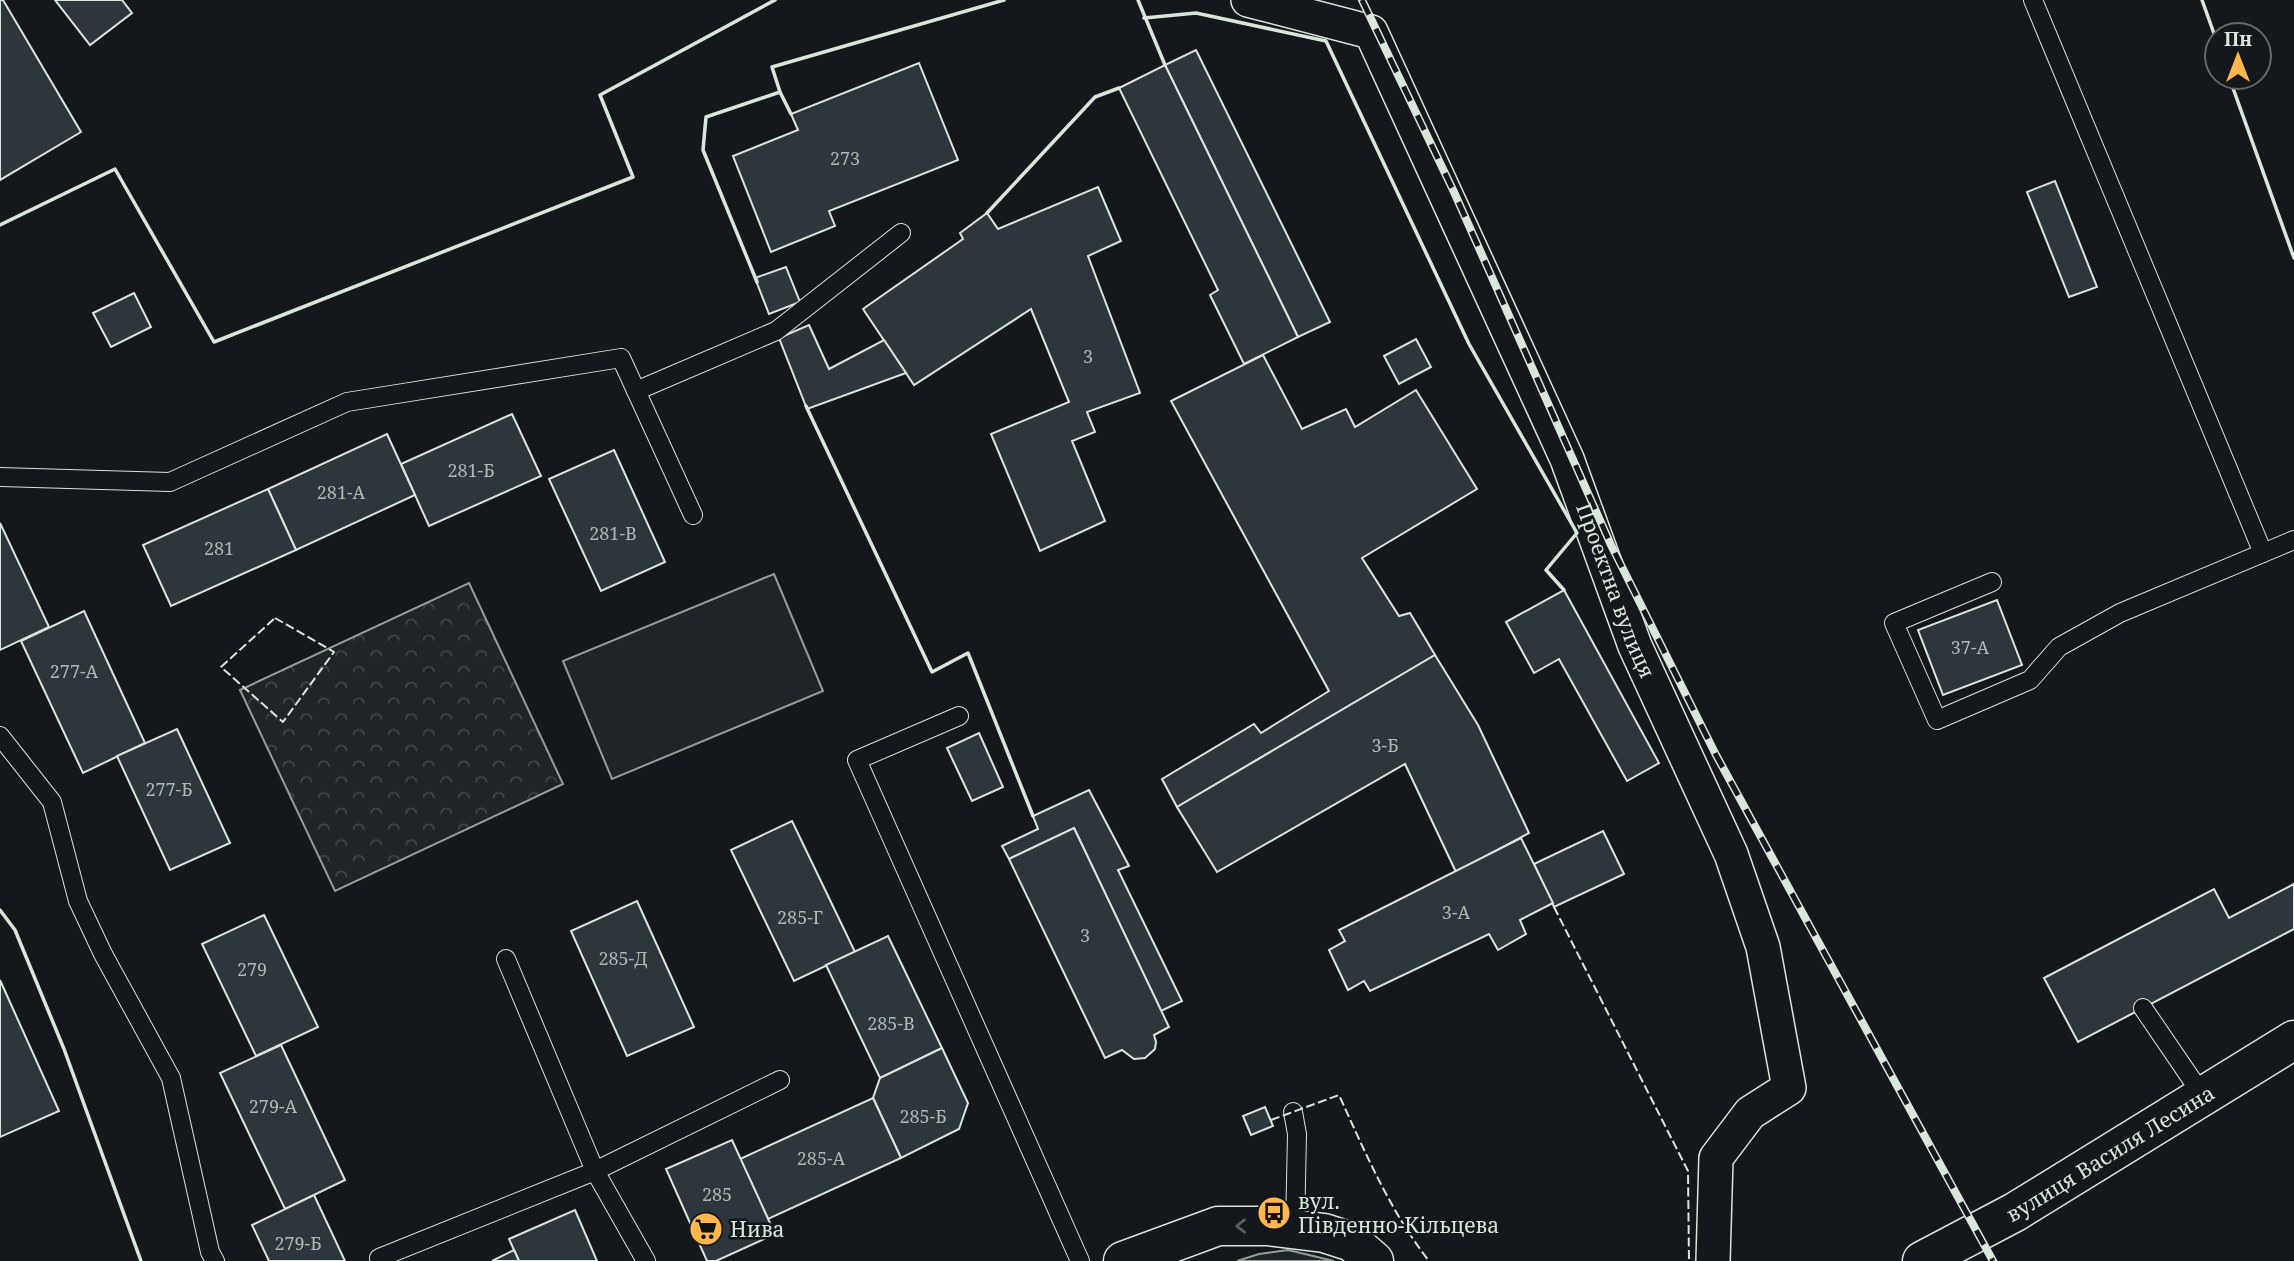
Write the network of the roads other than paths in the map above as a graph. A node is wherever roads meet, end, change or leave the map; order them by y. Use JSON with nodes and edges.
{"nodes":[{"id":1,"x":2033,"y":0,"type":"edge"},
{"id":2,"x":1260,"y":2,"type":"edge"},
{"id":3,"x":901,"y":233,"type":"dead end"},
{"id":4,"x":636,"y":391,"type":"junction"},
{"id":5,"x":0,"y":477,"type":"edge"},
{"id":6,"x":693,"y":515,"type":"dead end"},
{"id":7,"x":2294,"y":540,"type":"edge"},
{"id":8,"x":2263,"y":553,"type":"junction"},
{"id":9,"x":1992,"y":582,"type":"dead end"},
{"id":10,"x":959,"y":716,"type":"dead end"},
{"id":11,"x":0,"y":736,"type":"edge"},
{"id":12,"x":506,"y":958,"type":"dead end"},
{"id":13,"x":2143,"y":1008,"type":"dead end"},
{"id":14,"x":2294,"y":1040,"type":"edge"},
{"id":15,"x":780,"y":1080,"type":"dead end"},
{"id":16,"x":2203,"y":1096,"type":"junction"},
{"id":17,"x":1293,"y":1112,"type":"dead end"},
{"id":18,"x":595,"y":1171,"type":"junction"},
{"id":19,"x":1295,"y":1229,"type":"junction"},
{"id":20,"x":379,"y":1258,"type":"dead end"},
{"id":21,"x":215,"y":1261,"type":"edge"},
{"id":22,"x":646,"y":1261,"type":"edge"},
{"id":23,"x":1080,"y":1261,"type":"edge"},
{"id":24,"x":1123,"y":1261,"type":"edge"},
{"id":25,"x":1374,"y":1261,"type":"edge"},
{"id":26,"x":1713,"y":1261,"type":"edge"},
{"id":27,"x":1923,"y":1261,"type":"edge"}],
"edges":[{"from":1,"to":8,"type":"lane"},
{"from":2,"to":26,"type":"street","name":"Проектна вулиця"},
{"from":3,"to":4,"type":"lane"},
{"from":4,"to":5,"type":"lane"},
{"from":4,"to":6,"type":"lane"},
{"from":7,"to":8,"type":"lane"},
{"from":8,"to":9,"type":"lane"},
{"from":10,"to":23,"type":"lane"},
{"from":11,"to":21,"type":"lane"},
{"from":12,"to":18,"type":"lane"},
{"from":13,"to":16,"type":"lane"},
{"from":14,"to":16,"type":"street","name":"вулиця Василя Лесина"},
{"from":15,"to":18,"type":"lane"},
{"from":16,"to":27,"type":"street","name":"вулиця Василя Лесина"},
{"from":17,"to":19,"type":"lane"},
{"from":18,"to":20,"type":"lane"},
{"from":18,"to":22,"type":"lane"},
{"from":19,"to":24,"type":"street","one_way":true},
{"from":19,"to":25,"type":"street"}]}
